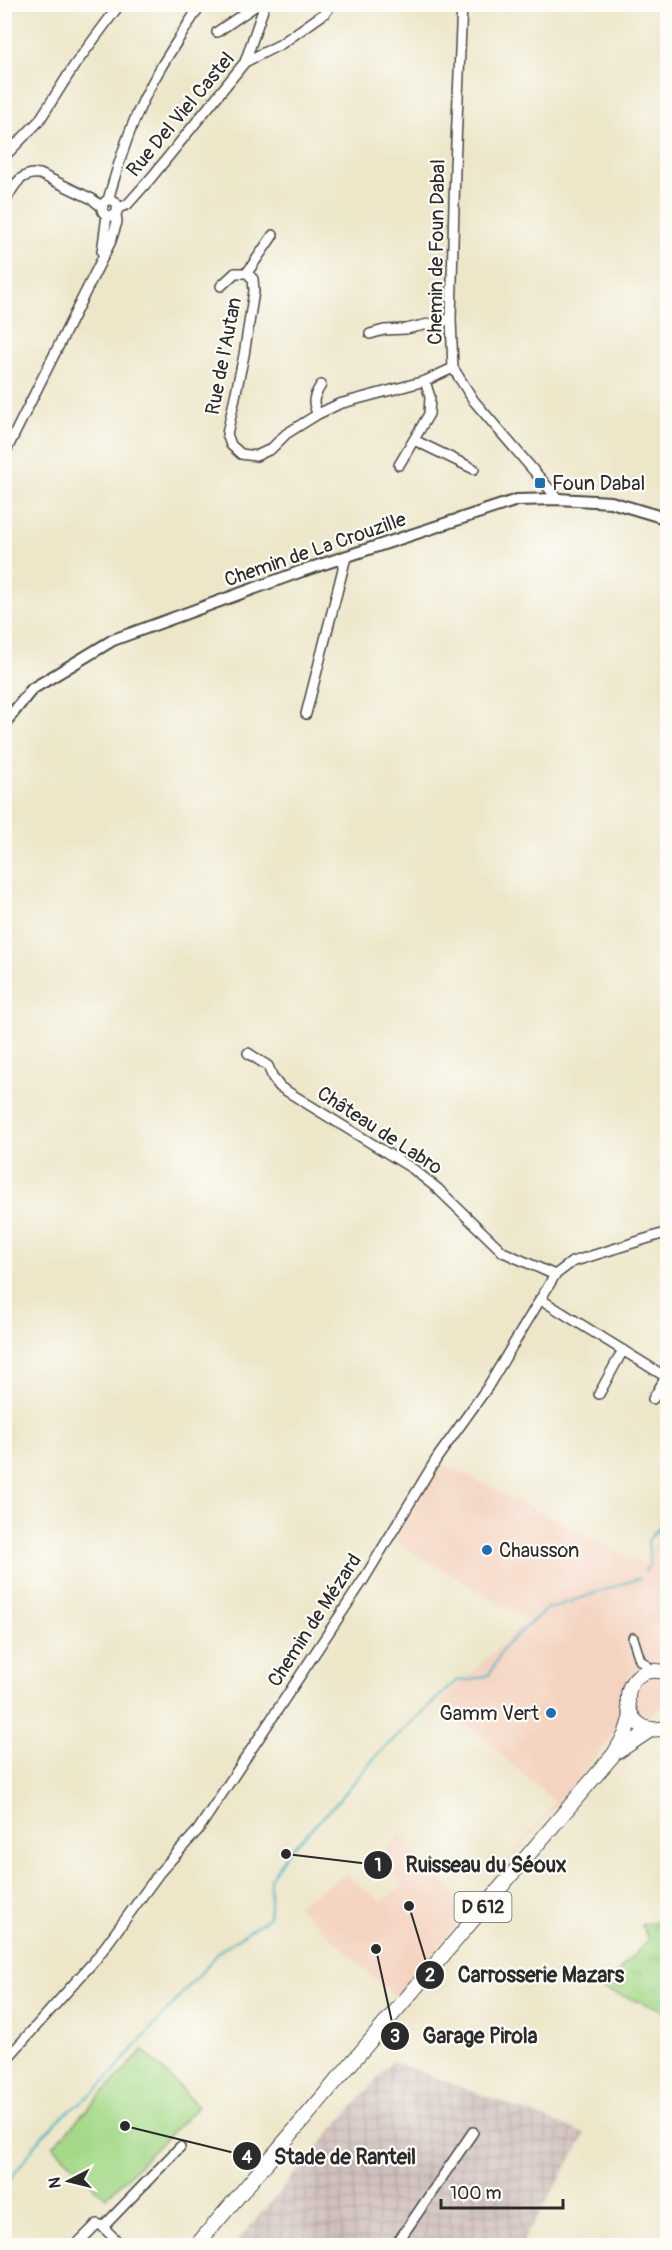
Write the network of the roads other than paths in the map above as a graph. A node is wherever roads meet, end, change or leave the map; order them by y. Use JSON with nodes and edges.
{"nodes":[{"id":1,"x":120,"y":4,"type":"edge"},
{"id":2,"x":201,"y":4,"type":"edge"},
{"id":3,"x":258,"y":4,"type":"edge"},
{"id":4,"x":265,"y":4,"type":"edge"},
{"id":5,"x":332,"y":4,"type":"edge"},
{"id":6,"x":462,"y":4,"type":"edge"},
{"id":7,"x":217,"y":32,"type":"dead end"},
{"id":8,"x":245,"y":62,"type":"junction"},
{"id":9,"x":4,"y":157,"type":"edge"},
{"id":10,"x":4,"y":204,"type":"edge"},
{"id":11,"x":110,"y":207,"type":"junction"},
{"id":12,"x":273,"y":235,"type":"dead end"},
{"id":13,"x":247,"y":273,"type":"junction"},
{"id":14,"x":221,"y":286,"type":"dead end"},
{"id":15,"x":451,"y":319,"type":"junction"},
{"id":16,"x":370,"y":334,"type":"dead end"},
{"id":17,"x":453,"y":368,"type":"junction"},
{"id":18,"x":425,"y":381,"type":"junction"},
{"id":19,"x":321,"y":385,"type":"dead end"},
{"id":20,"x":318,"y":414,"type":"junction"},
{"id":21,"x":414,"y":440,"type":"junction"},
{"id":22,"x":4,"y":455,"type":"edge"},
{"id":23,"x":399,"y":465,"type":"dead end"},
{"id":24,"x":474,"y":469,"type":"dead end"},
{"id":25,"x":558,"y":499,"type":"junction"},
{"id":26,"x":668,"y":519,"type":"edge"},
{"id":27,"x":346,"y":557,"type":"junction"},
{"id":28,"x":306,"y":714,"type":"dead end"},
{"id":29,"x":4,"y":724,"type":"edge"},
{"id":30,"x":248,"y":1053,"type":"dead end"},
{"id":31,"x":668,"y":1232,"type":"edge"},
{"id":32,"x":555,"y":1275,"type":"junction"},
{"id":33,"x":540,"y":1299,"type":"junction"},
{"id":34,"x":623,"y":1350,"type":"junction"},
{"id":35,"x":599,"y":1394,"type":"dead end"},
{"id":36,"x":653,"y":1399,"type":"dead end"},
{"id":37,"x":652,"y":1671,"type":"junction"},
{"id":38,"x":668,"y":1673,"type":"edge"},
{"id":39,"x":638,"y":1676,"type":"junction"},
{"id":40,"x":631,"y":1716,"type":"junction"},
{"id":41,"x":668,"y":1727,"type":"edge"},
{"id":42,"x":652,"y":1729,"type":"junction"},
{"id":43,"x":615,"y":1754,"type":"junction"},
{"id":44,"x":4,"y":2062,"type":"edge"},
{"id":45,"x":473,"y":2132,"type":"dead end"},
{"id":46,"x":180,"y":2147,"type":"dead end"},
{"id":47,"x":103,"y":2227,"type":"junction"},
{"id":48,"x":75,"y":2246,"type":"edge"},
{"id":49,"x":122,"y":2246,"type":"edge"},
{"id":50,"x":196,"y":2246,"type":"edge"},
{"id":51,"x":395,"y":2246,"type":"edge"}],
"edges":[{"from":1,"to":9,"type":"street"},
{"from":2,"to":11,"type":"street"},
{"from":3,"to":7,"type":"street"},
{"from":4,"to":8,"type":"street"},
{"from":5,"to":8,"type":"street","name":"Rue Del Viel Castel"},
{"from":6,"to":15,"type":"street","name":"Chemin de Foun Dabal"},
{"from":8,"to":11,"type":"street","name":"Rue Del Viel Castel"},
{"from":10,"to":11,"type":"street"},
{"from":11,"to":22,"type":"street"},
{"from":12,"to":13,"type":"street"},
{"from":13,"to":14,"type":"street","name":"Rue de l'Autan"},
{"from":13,"to":20,"type":"street","name":"Rue de l'Autan"},
{"from":15,"to":16,"type":"street"},
{"from":15,"to":17,"type":"street","name":"Chemin de Foun Dabal"},
{"from":17,"to":18,"type":"street","name":"Rue de l'Autan"},
{"from":17,"to":25,"type":"street","name":"Chemin de Foun Dabal"},
{"from":18,"to":20,"type":"street","name":"Rue de l'Autan"},
{"from":18,"to":21,"type":"street"},
{"from":19,"to":20,"type":"street"},
{"from":21,"to":23,"type":"street"},
{"from":21,"to":24,"type":"street"},
{"from":25,"to":26,"type":"street","name":"Chemin de La Crouzille"},
{"from":25,"to":27,"type":"street","name":"Chemin de La Crouzille"},
{"from":27,"to":28,"type":"street"},
{"from":27,"to":29,"type":"street","name":"Chemin de La Crouzille"},
{"from":30,"to":32,"type":"street","name":"Château de Labro"},
{"from":31,"to":32,"type":"street","name":"Chemin de Mézard"},
{"from":32,"to":33,"type":"street","name":"Chemin de Mézard"},
{"from":33,"to":34,"type":"street"},
{"from":33,"to":44,"type":"street","name":"Chemin de Mézard"},
{"from":34,"to":35,"type":"street"},
{"from":34,"to":36,"type":"street"},
{"from":37,"to":38,"type":"main road"},
{"from":37,"to":39,"type":"main road"},
{"from":37,"to":39,"type":"street"},
{"from":39,"to":40,"type":"main road"},
{"from":40,"to":42,"type":"main road"},
{"from":40,"to":43,"type":"main road","number":"D 612"},
{"from":41,"to":42,"type":"main road"},
{"from":42,"to":43,"type":"main road","number":"D 612"},
{"from":43,"to":50,"type":"main road","number":"D 612"},
{"from":45,"to":51,"type":"street"},
{"from":46,"to":47,"type":"street"},
{"from":47,"to":48,"type":"street"},
{"from":47,"to":49,"type":"street"}]}
